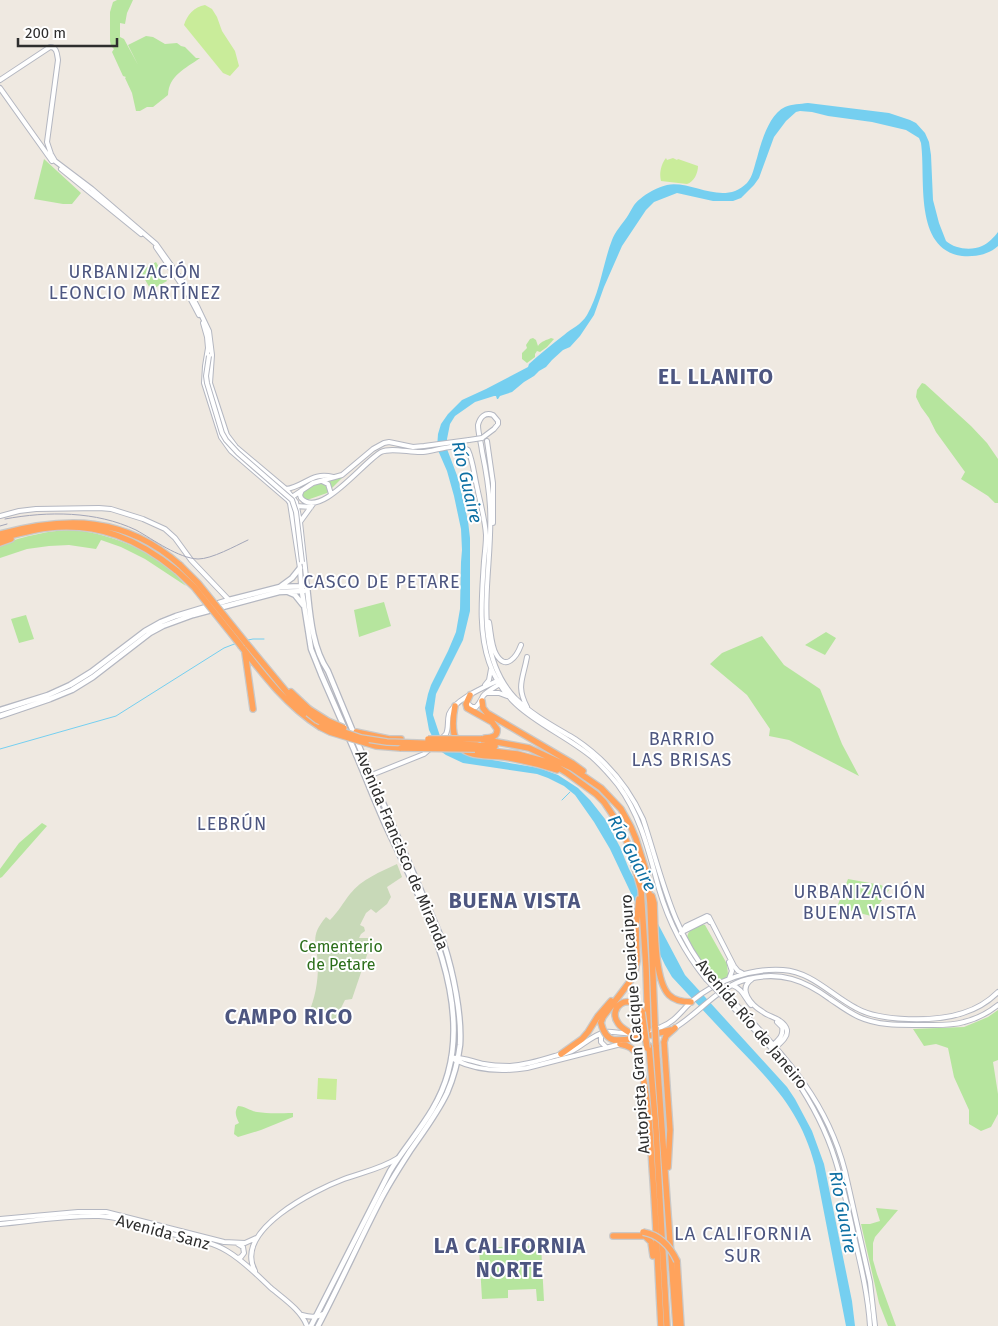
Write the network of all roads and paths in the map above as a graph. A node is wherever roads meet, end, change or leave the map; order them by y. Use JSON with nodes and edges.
{"nodes":[{"id":1,"x":0,"y":80,"type":"edge"},
{"id":2,"x":0,"y":88,"type":"edge"},
{"id":3,"x":2,"y":92,"type":"edge"},
{"id":4,"x":48,"y":135,"type":"junction"},
{"id":5,"x":39,"y":142,"type":"junction"},
{"id":6,"x":210,"y":348,"type":"junction"},
{"id":7,"x":484,"y":439,"type":"junction"},
{"id":8,"x":453,"y":445,"type":"junction"},
{"id":9,"x":335,"y":477,"type":"junction"},
{"id":10,"x":322,"y":481,"type":"junction"},
{"id":11,"x":286,"y":489,"type":"junction"},
{"id":12,"x":302,"y":490,"type":"junction"},
{"id":13,"x":331,"y":494,"type":"junction"},
{"id":14,"x":292,"y":497,"type":"junction"},
{"id":15,"x":288,"y":500,"type":"junction"},
{"id":16,"x":297,"y":506,"type":"junction"},
{"id":17,"x":312,"y":506,"type":"junction"},
{"id":18,"x":292,"y":507,"type":"junction"},
{"id":19,"x":0,"y":516,"type":"edge"},
{"id":20,"x":300,"y":522,"type":"junction"},
{"id":21,"x":24,"y":533,"type":"junction"},
{"id":22,"x":488,"y":535,"type":"junction"},
{"id":23,"x":0,"y":536,"type":"edge"},
{"id":24,"x":0,"y":543,"type":"edge"},
{"id":25,"x":302,"y":562,"type":"junction"},
{"id":26,"x":179,"y":568,"type":"junction"},
{"id":27,"x":300,"y":568,"type":"junction"},
{"id":28,"x":306,"y":569,"type":"junction"},
{"id":29,"x":280,"y":587,"type":"junction"},
{"id":30,"x":308,"y":588,"type":"junction"},
{"id":31,"x":301,"y":589,"type":"junction"},
{"id":32,"x":284,"y":591,"type":"junction"},
{"id":33,"x":229,"y":600,"type":"junction"},
{"id":34,"x":303,"y":605,"type":"junction"},
{"id":35,"x":486,"y":610,"type":"junction"},
{"id":36,"x":521,"y":645,"type":"dead end"},
{"id":37,"x":244,"y":647,"type":"junction"},
{"id":38,"x":527,"y":657,"type":"dead end"},
{"id":39,"x":491,"y":668,"type":"junction"},
{"id":40,"x":500,"y":681,"type":"junction"},
{"id":41,"x":479,"y":690,"type":"junction"},
{"id":42,"x":487,"y":693,"type":"junction"},
{"id":43,"x":470,"y":695,"type":"joint"},
{"id":44,"x":509,"y":698,"type":"junction"},
{"id":45,"x":482,"y":701,"type":"junction"},
{"id":46,"x":461,"y":703,"type":"junction"},
{"id":47,"x":253,"y":709,"type":"dead end"},
{"id":48,"x":528,"y":709,"type":"junction"},
{"id":49,"x":0,"y":710,"type":"edge"},
{"id":50,"x":0,"y":716,"type":"edge"},
{"id":51,"x":446,"y":734,"type":"junction"},
{"id":52,"x":455,"y":736,"type":"junction"},
{"id":53,"x":477,"y":744,"type":"junction"},
{"id":54,"x":567,"y":773,"type":"junction"},
{"id":55,"x":367,"y":777,"type":"junction"},
{"id":56,"x":601,"y":788,"type":"junction"},
{"id":57,"x":640,"y":887,"type":"junction"},
{"id":58,"x":652,"y":903,"type":"junction"},
{"id":59,"x":676,"y":922,"type":"junction"},
{"id":60,"x":688,"y":927,"type":"junction"},
{"id":61,"x":679,"y":934,"type":"junction"},
{"id":62,"x":684,"y":939,"type":"junction"},
{"id":63,"x":743,"y":974,"type":"junction"},
{"id":64,"x":708,"y":977,"type":"junction"},
{"id":65,"x":754,"y":978,"type":"junction"},
{"id":66,"x":729,"y":979,"type":"junction"},
{"id":67,"x":732,"y":985,"type":"junction"},
{"id":68,"x":998,"y":992,"type":"edge"},
{"id":69,"x":620,"y":993,"type":"junction"},
{"id":70,"x":691,"y":1002,"type":"junction"},
{"id":71,"x":730,"y":1002,"type":"junction"},
{"id":72,"x":998,"y":1006,"type":"edge"},
{"id":73,"x":673,"y":1029,"type":"junction"},
{"id":74,"x":604,"y":1033,"type":"junction"},
{"id":75,"x":630,"y":1034,"type":"junction"},
{"id":76,"x":768,"y":1039,"type":"junction"},
{"id":77,"x":782,"y":1039,"type":"junction"},
{"id":78,"x":620,"y":1044,"type":"junction"},
{"id":79,"x":606,"y":1047,"type":"junction"},
{"id":80,"x":648,"y":1047,"type":"junction"},
{"id":81,"x":773,"y":1048,"type":"junction"},
{"id":82,"x":561,"y":1054,"type":"junction"},
{"id":83,"x":783,"y":1055,"type":"junction"},
{"id":84,"x":451,"y":1058,"type":"junction"},
{"id":85,"x":457,"y":1059,"type":"junction"},
{"id":86,"x":398,"y":1158,"type":"junction"},
{"id":87,"x":667,"y":1192,"type":"junction"},
{"id":88,"x":0,"y":1219,"type":"edge"},
{"id":89,"x":0,"y":1224,"type":"edge"},
{"id":90,"x":256,"y":1238,"type":"junction"},
{"id":91,"x":238,"y":1244,"type":"junction"},
{"id":92,"x":238,"y":1258,"type":"junction"},
{"id":93,"x":256,"y":1273,"type":"junction"},
{"id":94,"x":325,"y":1312,"type":"junction"},
{"id":95,"x":302,"y":1315,"type":"junction"},
{"id":96,"x":316,"y":1317,"type":"junction"},
{"id":97,"x":308,"y":1326,"type":"edge"},
{"id":98,"x":312,"y":1326,"type":"edge"},
{"id":99,"x":318,"y":1326,"type":"edge"},
{"id":100,"x":660,"y":1326,"type":"edge"},
{"id":101,"x":667,"y":1326,"type":"edge"},
{"id":102,"x":676,"y":1326,"type":"edge"},
{"id":103,"x":681,"y":1326,"type":"edge"},
{"id":104,"x":870,"y":1326,"type":"edge"},
{"id":105,"x":875,"y":1326,"type":"edge"}],
"edges":[{"from":1,"to":4,"type":"street"},
{"from":2,"to":3,"type":"street"},
{"from":3,"to":5,"type":"street"},
{"from":4,"to":5,"type":"street"},
{"from":4,"to":6,"type":"street"},
{"from":5,"to":6,"type":"street"},
{"from":6,"to":11,"type":"street"},
{"from":6,"to":15,"type":"street"},
{"from":6,"to":25,"type":"street","bridge":true},
{"from":7,"to":8,"type":"street","bridge":true},
{"from":7,"to":22,"type":"street"},
{"from":7,"to":22,"type":"street","name":"Avenida Río de Janeiro"},
{"from":8,"to":9,"type":"street"},
{"from":8,"to":13,"type":"street"},
{"from":8,"to":22,"type":"street"},
{"from":9,"to":10,"type":"street"},
{"from":9,"to":11,"type":"street"},
{"from":10,"to":12,"type":"street"},
{"from":10,"to":13,"type":"street"},
{"from":11,"to":14,"type":"street"},
{"from":12,"to":14,"type":"street"},
{"from":12,"to":17,"type":"street"},
{"from":13,"to":17,"type":"street"},
{"from":14,"to":15,"type":"street"},
{"from":14,"to":16,"type":"street"},
{"from":15,"to":18,"type":"street"},
{"from":16,"to":17,"type":"street"},
{"from":16,"to":18,"type":"street"},
{"from":16,"to":20,"type":"street"},
{"from":17,"to":20,"type":"street"},
{"from":18,"to":27,"type":"street"},
{"from":19,"to":33,"type":"street"},
{"from":20,"to":28,"type":"street"},
{"from":21,"to":23,"type":"highway","name":"Autopista Gran Cacique Guaicaipuro"},
{"from":21,"to":24,"type":"highway"},
{"from":21,"to":26,"type":"highway","name":"Autopista Gran Cacique Guaicaipuro"},
{"from":22,"to":35,"type":"street","name":"Avenida Río de Janeiro"},
{"from":22,"to":39,"type":"street","name":"Avenida Río de Janeiro"},
{"from":23,"to":26,"type":"highway","name":"Autopista Gran Cacique Guaicaipuro"},
{"from":25,"to":27,"type":"street"},
{"from":25,"to":28,"type":"street"},
{"from":26,"to":37,"type":"highway","name":"Autopista Gran Cacique Guaicaipuro","bridge":true},
{"from":27,"to":29,"type":"main road"},
{"from":27,"to":31,"type":"street"},
{"from":28,"to":30,"type":"street"},
{"from":29,"to":31,"type":"main road"},
{"from":29,"to":33,"type":"main road"},
{"from":30,"to":31,"type":"main road"},
{"from":30,"to":55,"type":"main road","name":"Avenida Francisco de Miranda"},
{"from":31,"to":32,"type":"main road"},
{"from":31,"to":34,"type":"main road","name":"Avenida Francisco de Miranda"},
{"from":32,"to":34,"type":"main road"},
{"from":32,"to":50,"type":"main road"},
{"from":33,"to":49,"type":"main road"},
{"from":34,"to":55,"type":"main road","name":"Avenida Francisco de Miranda"},
{"from":35,"to":36,"type":"street"},
{"from":35,"to":40,"type":"street","name":"Avenida Río de Janeiro"},
{"from":37,"to":47,"type":"highway"},
{"from":37,"to":53,"type":"highway","name":"Autopista Gran Cacique Guaicaipuro","bridge":true},
{"from":37,"to":53,"type":"highway","name":"Autopista Gran Cacique Guaicaipuro","bridge":true},
{"from":38,"to":48,"type":"street"},
{"from":39,"to":40,"type":"street","name":"Avenida Río de Janeiro"},
{"from":39,"to":41,"type":"street"},
{"from":40,"to":41,"type":"street"},
{"from":40,"to":42,"type":"street"},
{"from":40,"to":44,"type":"street","name":"Avenida Río de Janeiro"},
{"from":40,"to":48,"type":"street","name":"Avenida Río de Janeiro"},
{"from":41,"to":43,"type":"street"},
{"from":42,"to":44,"type":"street"},
{"from":42,"to":45,"type":"street"},
{"from":43,"to":46,"type":"highway"},
{"from":44,"to":61,"type":"street","name":"Avenida Río de Janeiro"},
{"from":45,"to":46,"type":"street"},
{"from":45,"to":56,"type":"highway"},
{"from":46,"to":51,"type":"street"},
{"from":46,"to":52,"type":"highway"},
{"from":46,"to":53,"type":"highway"},
{"from":48,"to":59,"type":"street","name":"Avenida Río de Janeiro"},
{"from":51,"to":52,"type":"highway"},
{"from":51,"to":55,"type":"street","bridge":true},
{"from":52,"to":54,"type":"highway"},
{"from":53,"to":54,"type":"highway","name":"Autopista Gran Cacique Guaicaipuro"},
{"from":53,"to":56,"type":"highway","name":"Autopista Gran Cacique Guaicaipuro"},
{"from":54,"to":57,"type":"highway","name":"Autopista Gran Cacique Guaicaipuro"},
{"from":55,"to":84,"type":"main road","name":"Avenida Francisco de Miranda"},
{"from":55,"to":85,"type":"main road","name":"Avenida Francisco de Miranda"},
{"from":56,"to":58,"type":"highway","name":"Autopista Gran Cacique Guaicaipuro"},
{"from":57,"to":69,"type":"highway"},
{"from":57,"to":80,"type":"highway","name":"Autopista Gran Cacique Guaicaipuro","bridge":true},
{"from":58,"to":70,"type":"highway"},
{"from":58,"to":87,"type":"highway","name":"Autopista Gran Cacique Guaicaipuro","bridge":true},
{"from":59,"to":60,"type":"street"},
{"from":59,"to":61,"type":"street","name":"Avenida Río de Janeiro"},
{"from":60,"to":61,"type":"street"},
{"from":60,"to":62,"type":"street"},
{"from":60,"to":63,"type":"street"},
{"from":60,"to":66,"type":"street"},
{"from":61,"to":62,"type":"street","name":"Avenida Río de Janeiro"},
{"from":61,"to":64,"type":"street","name":"Avenida Río de Janeiro"},
{"from":62,"to":64,"type":"street","name":"Avenida Río de Janeiro"},
{"from":63,"to":66,"type":"street"},
{"from":63,"to":68,"type":"street"},
{"from":64,"to":71,"type":"street","name":"Avenida Río de Janeiro","bridge":true},
{"from":65,"to":67,"type":"street"},
{"from":65,"to":72,"type":"street"},
{"from":65,"to":77,"type":"street"},
{"from":66,"to":70,"type":"street"},
{"from":67,"to":73,"type":"street"},
{"from":67,"to":77,"type":"street"},
{"from":69,"to":73,"type":"highway","bridge":true},
{"from":69,"to":82,"type":"highway"},
{"from":70,"to":75,"type":"street"},
{"from":71,"to":76,"type":"street","name":"Avenida Río de Janeiro"},
{"from":71,"to":81,"type":"street","name":"Avenida Río de Janeiro"},
{"from":73,"to":78,"type":"street"},
{"from":73,"to":87,"type":"highway"},
{"from":74,"to":75,"type":"street"},
{"from":74,"to":79,"type":"street"},
{"from":74,"to":82,"type":"street"},
{"from":75,"to":80,"type":"highway","bridge":true},
{"from":76,"to":77,"type":"street"},
{"from":76,"to":81,"type":"street","name":"Avenida Río de Janeiro"},
{"from":77,"to":81,"type":"street"},
{"from":77,"to":83,"type":"street"},
{"from":78,"to":79,"type":"street"},
{"from":78,"to":100,"type":"highway"},
{"from":79,"to":85,"type":"street"},
{"from":80,"to":101,"type":"highway","name":"Autopista Gran Cacique Guaicaipuro"},
{"from":81,"to":83,"type":"street","name":"Avenida Río de Janeiro"},
{"from":81,"to":104,"type":"street","name":"Avenida Río de Janeiro"},
{"from":82,"to":85,"type":"street"},
{"from":83,"to":105,"type":"street","name":"Avenida Río de Janeiro"},
{"from":84,"to":85,"type":"street"},
{"from":84,"to":86,"type":"main road","name":"Avenida Francisco de Miranda"},
{"from":85,"to":94,"type":"main road","name":"Avenida Francisco de Miranda"},
{"from":86,"to":90,"type":"street"},
{"from":86,"to":96,"type":"main road","name":"Avenida Francisco de Miranda"},
{"from":87,"to":102,"type":"highway","name":"Autopista Gran Cacique Guaicaipuro"},
{"from":88,"to":91,"type":"street","name":"Avenida Sanz"},
{"from":89,"to":92,"type":"street","name":"Avenida Sanz"},
{"from":90,"to":91,"type":"street","name":"Avenida Sanz"},
{"from":90,"to":93,"type":"street"},
{"from":91,"to":92,"type":"street"},
{"from":92,"to":93,"type":"street","name":"Avenida Sanz"},
{"from":93,"to":95,"type":"street","name":"Avenida Sanz"},
{"from":94,"to":96,"type":"street"},
{"from":94,"to":99,"type":"main road","name":"Avenida Francisco de Miranda"},
{"from":95,"to":96,"type":"street"},
{"from":95,"to":97,"type":"street","name":"Avenida Sanz"},
{"from":96,"to":98,"type":"main road","name":"Avenida Francisco de Miranda"},
{"from":100,"to":103,"type":"highway","bridge":true}]}
